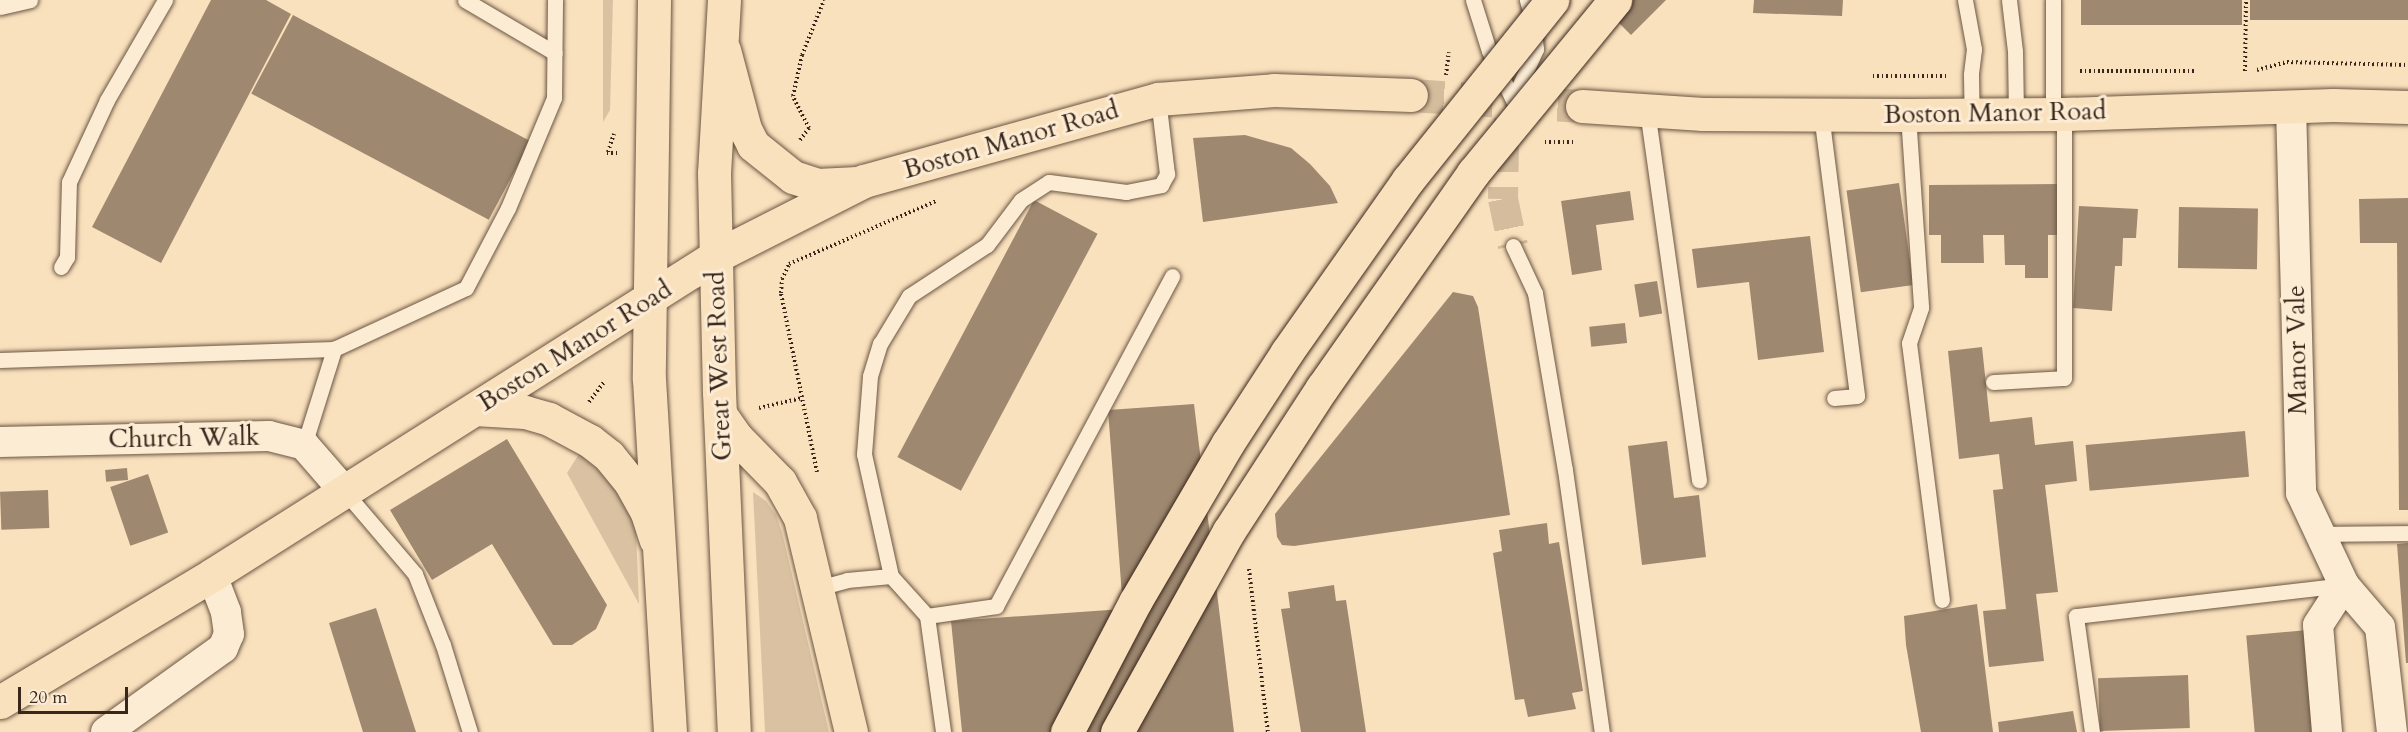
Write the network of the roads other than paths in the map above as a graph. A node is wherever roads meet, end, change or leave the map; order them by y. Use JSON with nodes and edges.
{"nodes":[{"id":1,"x":30,"y":0,"type":"edge"},
{"id":2,"x":165,"y":0,"type":"edge"},
{"id":3,"x":465,"y":0,"type":"edge"},
{"id":4,"x":555,"y":0,"type":"edge"},
{"id":5,"x":654,"y":0,"type":"edge"},
{"id":6,"x":724,"y":0,"type":"edge"},
{"id":7,"x":1473,"y":0,"type":"edge"},
{"id":8,"x":1527,"y":0,"type":"edge"},
{"id":9,"x":1552,"y":0,"type":"edge"},
{"id":10,"x":1615,"y":0,"type":"edge"},
{"id":11,"x":1965,"y":0,"type":"edge"},
{"id":12,"x":2009,"y":0,"type":"edge"},
{"id":13,"x":2053,"y":0,"type":"edge"},
{"id":14,"x":0,"y":7,"type":"edge"},
{"id":15,"x":723,"y":46,"type":"junction"},
{"id":16,"x":555,"y":53,"type":"junction"},
{"id":17,"x":1412,"y":95,"type":"tunnel mouth"},
{"id":18,"x":1158,"y":99,"type":"junction"},
{"id":19,"x":2291,"y":106,"type":"junction"},
{"id":20,"x":2408,"y":107,"type":"edge"},
{"id":21,"x":1647,"y":110,"type":"junction"},
{"id":22,"x":2016,"y":113,"type":"junction"},
{"id":23,"x":1821,"y":114,"type":"junction"},
{"id":24,"x":1972,"y":114,"type":"junction"},
{"id":25,"x":2058,"y":114,"type":"junction"},
{"id":26,"x":1908,"y":115,"type":"junction"},
{"id":27,"x":1581,"y":119,"type":"tunnel mouth"},
{"id":28,"x":864,"y":181,"type":"junction"},
{"id":29,"x":1513,"y":246,"type":"tunnel mouth"},
{"id":30,"x":716,"y":256,"type":"junction"},
{"id":31,"x":61,"y":267,"type":"dead end"},
{"id":32,"x":1172,"y":276,"type":"dead end"},
{"id":33,"x":650,"y":297,"type":"junction"},
{"id":34,"x":334,"y":349,"type":"junction"},
{"id":35,"x":0,"y":360,"type":"edge"},
{"id":36,"x":1993,"y":382,"type":"dead end"},
{"id":37,"x":1834,"y":399,"type":"dead end"},
{"id":38,"x":475,"y":409,"type":"junction"},
{"id":39,"x":720,"y":414,"type":"junction"},
{"id":40,"x":0,"y":442,"type":"edge"},
{"id":41,"x":304,"y":445,"type":"junction"},
{"id":42,"x":1699,"y":480,"type":"dead end"},
{"id":43,"x":345,"y":492,"type":"junction"},
{"id":44,"x":2408,"y":533,"type":"edge"},
{"id":45,"x":2318,"y":534,"type":"junction"},
{"id":46,"x":660,"y":554,"type":"junction"},
{"id":47,"x":212,"y":575,"type":"junction"},
{"id":48,"x":891,"y":576,"type":"junction"},
{"id":49,"x":2344,"y":585,"type":"junction"},
{"id":50,"x":818,"y":588,"type":"junction"},
{"id":51,"x":1942,"y":600,"type":"dead end"},
{"id":52,"x":927,"y":616,"type":"junction"},
{"id":53,"x":0,"y":702,"type":"edge"},
{"id":54,"x":106,"y":732,"type":"edge"},
{"id":55,"x":470,"y":732,"type":"edge"},
{"id":56,"x":670,"y":732,"type":"edge"},
{"id":57,"x":734,"y":732,"type":"edge"},
{"id":58,"x":851,"y":732,"type":"edge"},
{"id":59,"x":943,"y":732,"type":"edge"},
{"id":60,"x":1067,"y":732,"type":"edge"},
{"id":61,"x":1117,"y":732,"type":"edge"},
{"id":62,"x":1602,"y":732,"type":"edge"},
{"id":63,"x":2092,"y":732,"type":"edge"},
{"id":64,"x":2327,"y":732,"type":"edge"},
{"id":65,"x":2392,"y":732,"type":"edge"}],
"edges":[{"from":1,"to":14,"type":"lane"},
{"from":2,"to":31,"type":"lane"},
{"from":3,"to":16,"type":"lane"},
{"from":4,"to":16,"type":"lane"},
{"from":5,"to":33,"type":"main road"},
{"from":6,"to":15,"type":"main road","name":"Great West Road"},
{"from":7,"to":8,"type":"lane"},
{"from":9,"to":60,"type":"main road","bridge":true},
{"from":10,"to":61,"type":"main road","bridge":true},
{"from":11,"to":24,"type":"lane"},
{"from":12,"to":22,"type":"lane"},
{"from":13,"to":25,"type":"lane"},
{"from":15,"to":28,"type":"main road"},
{"from":15,"to":30,"type":"main road","name":"Great West Road"},
{"from":16,"to":34,"type":"lane"},
{"from":17,"to":18,"type":"main road","name":"Boston Manor Road"},
{"from":18,"to":28,"type":"main road","name":"Boston Manor Road"},
{"from":18,"to":48,"type":"lane"},
{"from":19,"to":20,"type":"main road","name":"Boston Manor Road"},
{"from":19,"to":25,"type":"main road","name":"Boston Manor Road"},
{"from":19,"to":45,"type":"street","name":"Manor Vale"},
{"from":21,"to":23,"type":"main road","name":"Boston Manor Road"},
{"from":21,"to":27,"type":"main road","name":"Boston Manor Road"},
{"from":21,"to":42,"type":"lane"},
{"from":22,"to":24,"type":"main road","name":"Boston Manor Road"},
{"from":22,"to":25,"type":"main road","name":"Boston Manor Road"},
{"from":23,"to":26,"type":"main road","name":"Boston Manor Road"},
{"from":23,"to":37,"type":"lane"},
{"from":24,"to":26,"type":"main road","name":"Boston Manor Road"},
{"from":25,"to":36,"type":"lane"},
{"from":26,"to":51,"type":"lane"},
{"from":28,"to":30,"type":"main road","name":"Boston Manor Road"},
{"from":29,"to":62,"type":"lane"},
{"from":30,"to":33,"type":"main road","name":"Boston Manor Road"},
{"from":30,"to":39,"type":"main road","name":"Great West Road"},
{"from":32,"to":52,"type":"lane"},
{"from":33,"to":38,"type":"main road","name":"Boston Manor Road"},
{"from":33,"to":46,"type":"main road"},
{"from":34,"to":35,"type":"lane"},
{"from":34,"to":41,"type":"lane"},
{"from":38,"to":43,"type":"main road","name":"Boston Manor Road"},
{"from":38,"to":46,"type":"main road"},
{"from":39,"to":50,"type":"main road"},
{"from":39,"to":57,"type":"main road","name":"Great West Road"},
{"from":40,"to":41,"type":"street","name":"Church Walk"},
{"from":41,"to":43,"type":"street"},
{"from":43,"to":47,"type":"main road","name":"Boston Manor Road"},
{"from":43,"to":55,"type":"lane"},
{"from":44,"to":45,"type":"lane"},
{"from":45,"to":49,"type":"street","name":"Manor Vale"},
{"from":46,"to":56,"type":"main road"},
{"from":47,"to":53,"type":"main road","name":"Boston Manor Road"},
{"from":47,"to":54,"type":"street"},
{"from":48,"to":50,"type":"lane"},
{"from":48,"to":52,"type":"lane"},
{"from":49,"to":63,"type":"lane"},
{"from":49,"to":64,"type":"street"},
{"from":49,"to":65,"type":"street","name":"Manor Vale"},
{"from":50,"to":58,"type":"main road"},
{"from":52,"to":59,"type":"lane"}]}
